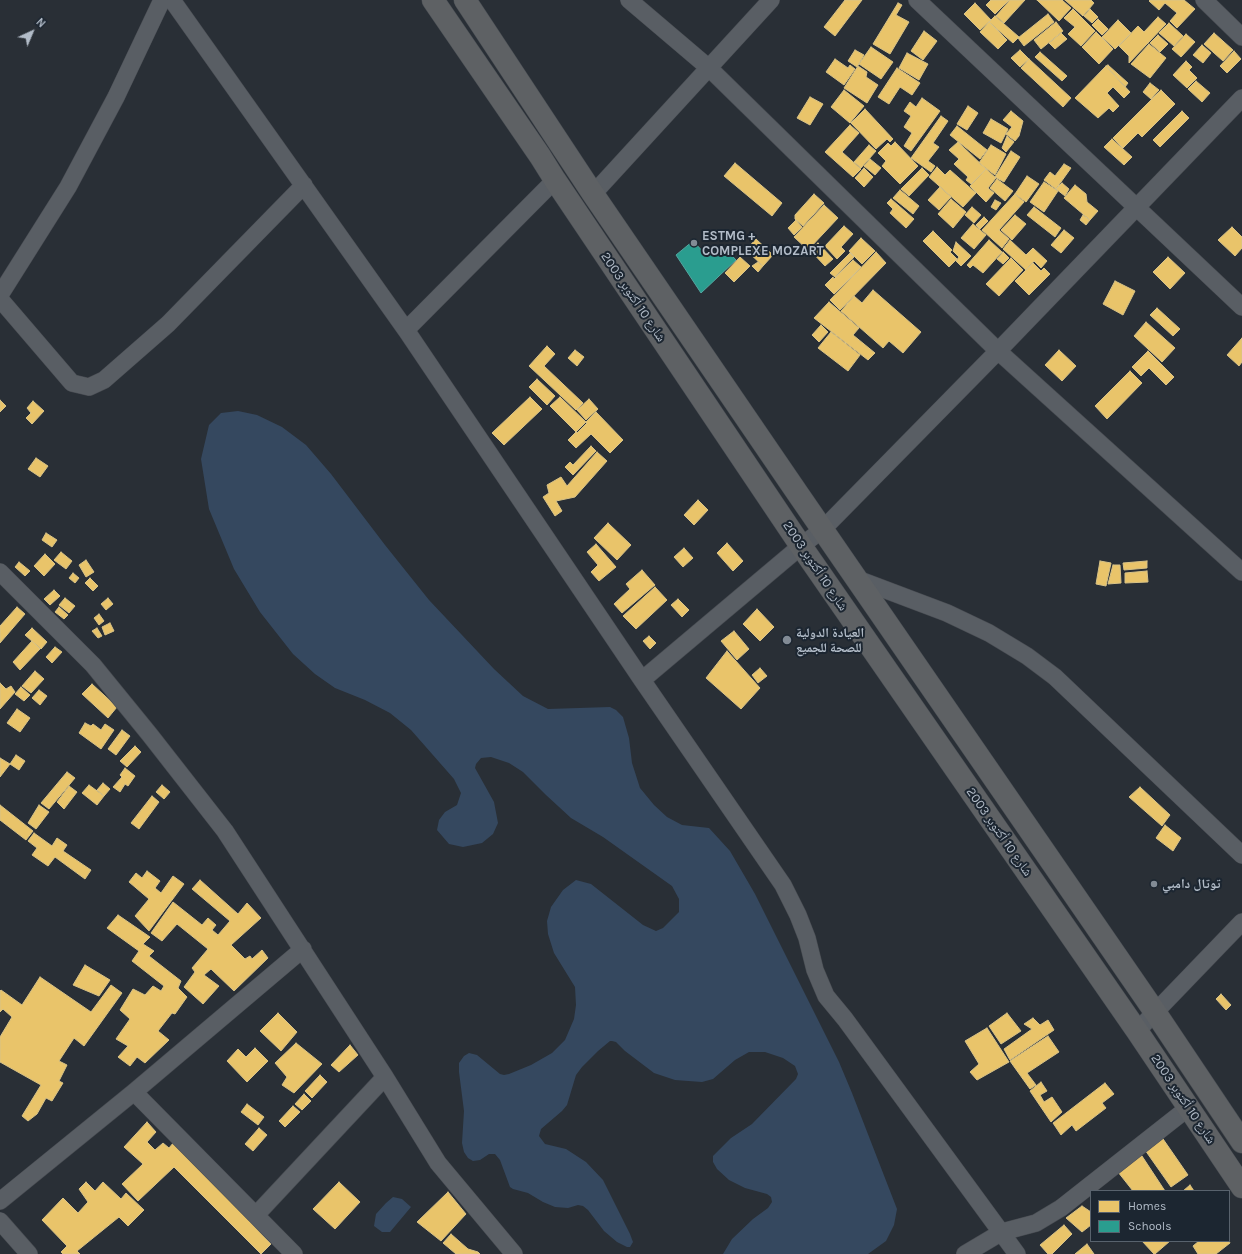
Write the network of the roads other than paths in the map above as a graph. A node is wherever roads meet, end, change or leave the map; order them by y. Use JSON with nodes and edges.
{"nodes":[{"id":1,"x":162,"y":0,"type":"edge"},
{"id":2,"x":172,"y":0,"type":"edge"},
{"id":3,"x":433,"y":0,"type":"edge"},
{"id":4,"x":465,"y":0,"type":"edge"},
{"id":5,"x":629,"y":0,"type":"edge"},
{"id":6,"x":771,"y":0,"type":"edge"},
{"id":7,"x":917,"y":0,"type":"edge"},
{"id":8,"x":1204,"y":0,"type":"edge"},
{"id":9,"x":1242,"y":37,"type":"edge"},
{"id":10,"x":709,"y":68,"type":"junction"},
{"id":11,"x":1242,"y":98,"type":"edge"},
{"id":12,"x":555,"y":180,"type":"junction"},
{"id":13,"x":304,"y":185,"type":"junction"},
{"id":14,"x":593,"y":194,"type":"junction"},
{"id":15,"x":1137,"y":208,"type":"junction"},
{"id":16,"x":0,"y":295,"type":"edge"},
{"id":17,"x":0,"y":299,"type":"edge"},
{"id":18,"x":1242,"y":307,"type":"edge"},
{"id":19,"x":406,"y":330,"type":"junction"},
{"id":20,"x":998,"y":351,"type":"junction"},
{"id":21,"x":823,"y":529,"type":"junction"},
{"id":22,"x":801,"y":546,"type":"junction"},
{"id":23,"x":0,"y":572,"type":"edge"},
{"id":24,"x":1242,"y":572,"type":"edge"},
{"id":25,"x":857,"y":579,"type":"junction"},
{"id":26,"x":642,"y":680,"type":"junction"},
{"id":27,"x":1242,"y":855,"type":"edge"},
{"id":28,"x":1242,"y":922,"type":"edge"},
{"id":29,"x":303,"y":949,"type":"junction"},
{"id":30,"x":1155,"y":1012,"type":"junction"},
{"id":31,"x":1137,"y":1031,"type":"junction"},
{"id":32,"x":386,"y":1077,"type":"junction"},
{"id":33,"x":134,"y":1092,"type":"junction"},
{"id":34,"x":1188,"y":1108,"type":"junction"},
{"id":35,"x":1242,"y":1142,"type":"edge"},
{"id":36,"x":1242,"y":1187,"type":"edge"},
{"id":37,"x":0,"y":1201,"type":"edge"},
{"id":38,"x":256,"y":1216,"type":"junction"},
{"id":39,"x":0,"y":1221,"type":"edge"},
{"id":40,"x":1002,"y":1232,"type":"junction"},
{"id":41,"x":29,"y":1254,"type":"edge"},
{"id":42,"x":294,"y":1254,"type":"edge"},
{"id":43,"x":514,"y":1254,"type":"edge"},
{"id":44,"x":965,"y":1254,"type":"edge"},
{"id":45,"x":1017,"y":1254,"type":"edge"}],
"edges":[{"from":1,"to":16,"type":"street"},
{"from":2,"to":13,"type":"street"},
{"from":3,"to":12,"type":"highway","name":"شارع 10 أكتوبر 2003"},
{"from":4,"to":14,"type":"highway","name":"شارع 10 أكتوبر 2003"},
{"from":5,"to":10,"type":"street"},
{"from":6,"to":10,"type":"street"},
{"from":7,"to":15,"type":"street"},
{"from":8,"to":9,"type":"street"},
{"from":10,"to":14,"type":"street"},
{"from":10,"to":20,"type":"street"},
{"from":11,"to":15,"type":"street"},
{"from":12,"to":19,"type":"street"},
{"from":12,"to":22,"type":"highway","name":"شارع 10 أكتوبر 2003"},
{"from":13,"to":17,"type":"street"},
{"from":13,"to":19,"type":"street"},
{"from":14,"to":21,"type":"highway","name":"شارع 10 أكتوبر 2003"},
{"from":15,"to":18,"type":"street"},
{"from":15,"to":20,"type":"street"},
{"from":19,"to":26,"type":"street"},
{"from":20,"to":21,"type":"street"},
{"from":20,"to":24,"type":"street"},
{"from":21,"to":22,"type":"street"},
{"from":21,"to":25,"type":"highway","name":"شارع 10 أكتوبر 2003"},
{"from":22,"to":26,"type":"street"},
{"from":22,"to":31,"type":"highway","name":"شارع 10 أكتوبر 2003"},
{"from":23,"to":29,"type":"street"},
{"from":25,"to":27,"type":"street"},
{"from":25,"to":30,"type":"highway","name":"شارع 10 أكتوبر 2003"},
{"from":26,"to":40,"type":"street"},
{"from":28,"to":30,"type":"street"},
{"from":29,"to":32,"type":"street"},
{"from":29,"to":33,"type":"street"},
{"from":30,"to":31,"type":"street"},
{"from":30,"to":35,"type":"highway","name":"شارع 10 أكتوبر 2003"},
{"from":31,"to":34,"type":"highway","name":"شارع 10 أكتوبر 2003"},
{"from":32,"to":38,"type":"street"},
{"from":32,"to":43,"type":"street"},
{"from":33,"to":37,"type":"street"},
{"from":33,"to":38,"type":"street"},
{"from":34,"to":36,"type":"highway","name":"شارع 10 أكتوبر 2003"},
{"from":34,"to":40,"type":"street"},
{"from":38,"to":42,"type":"street"},
{"from":39,"to":41,"type":"street"},
{"from":40,"to":44,"type":"street"},
{"from":40,"to":45,"type":"street"}]}
